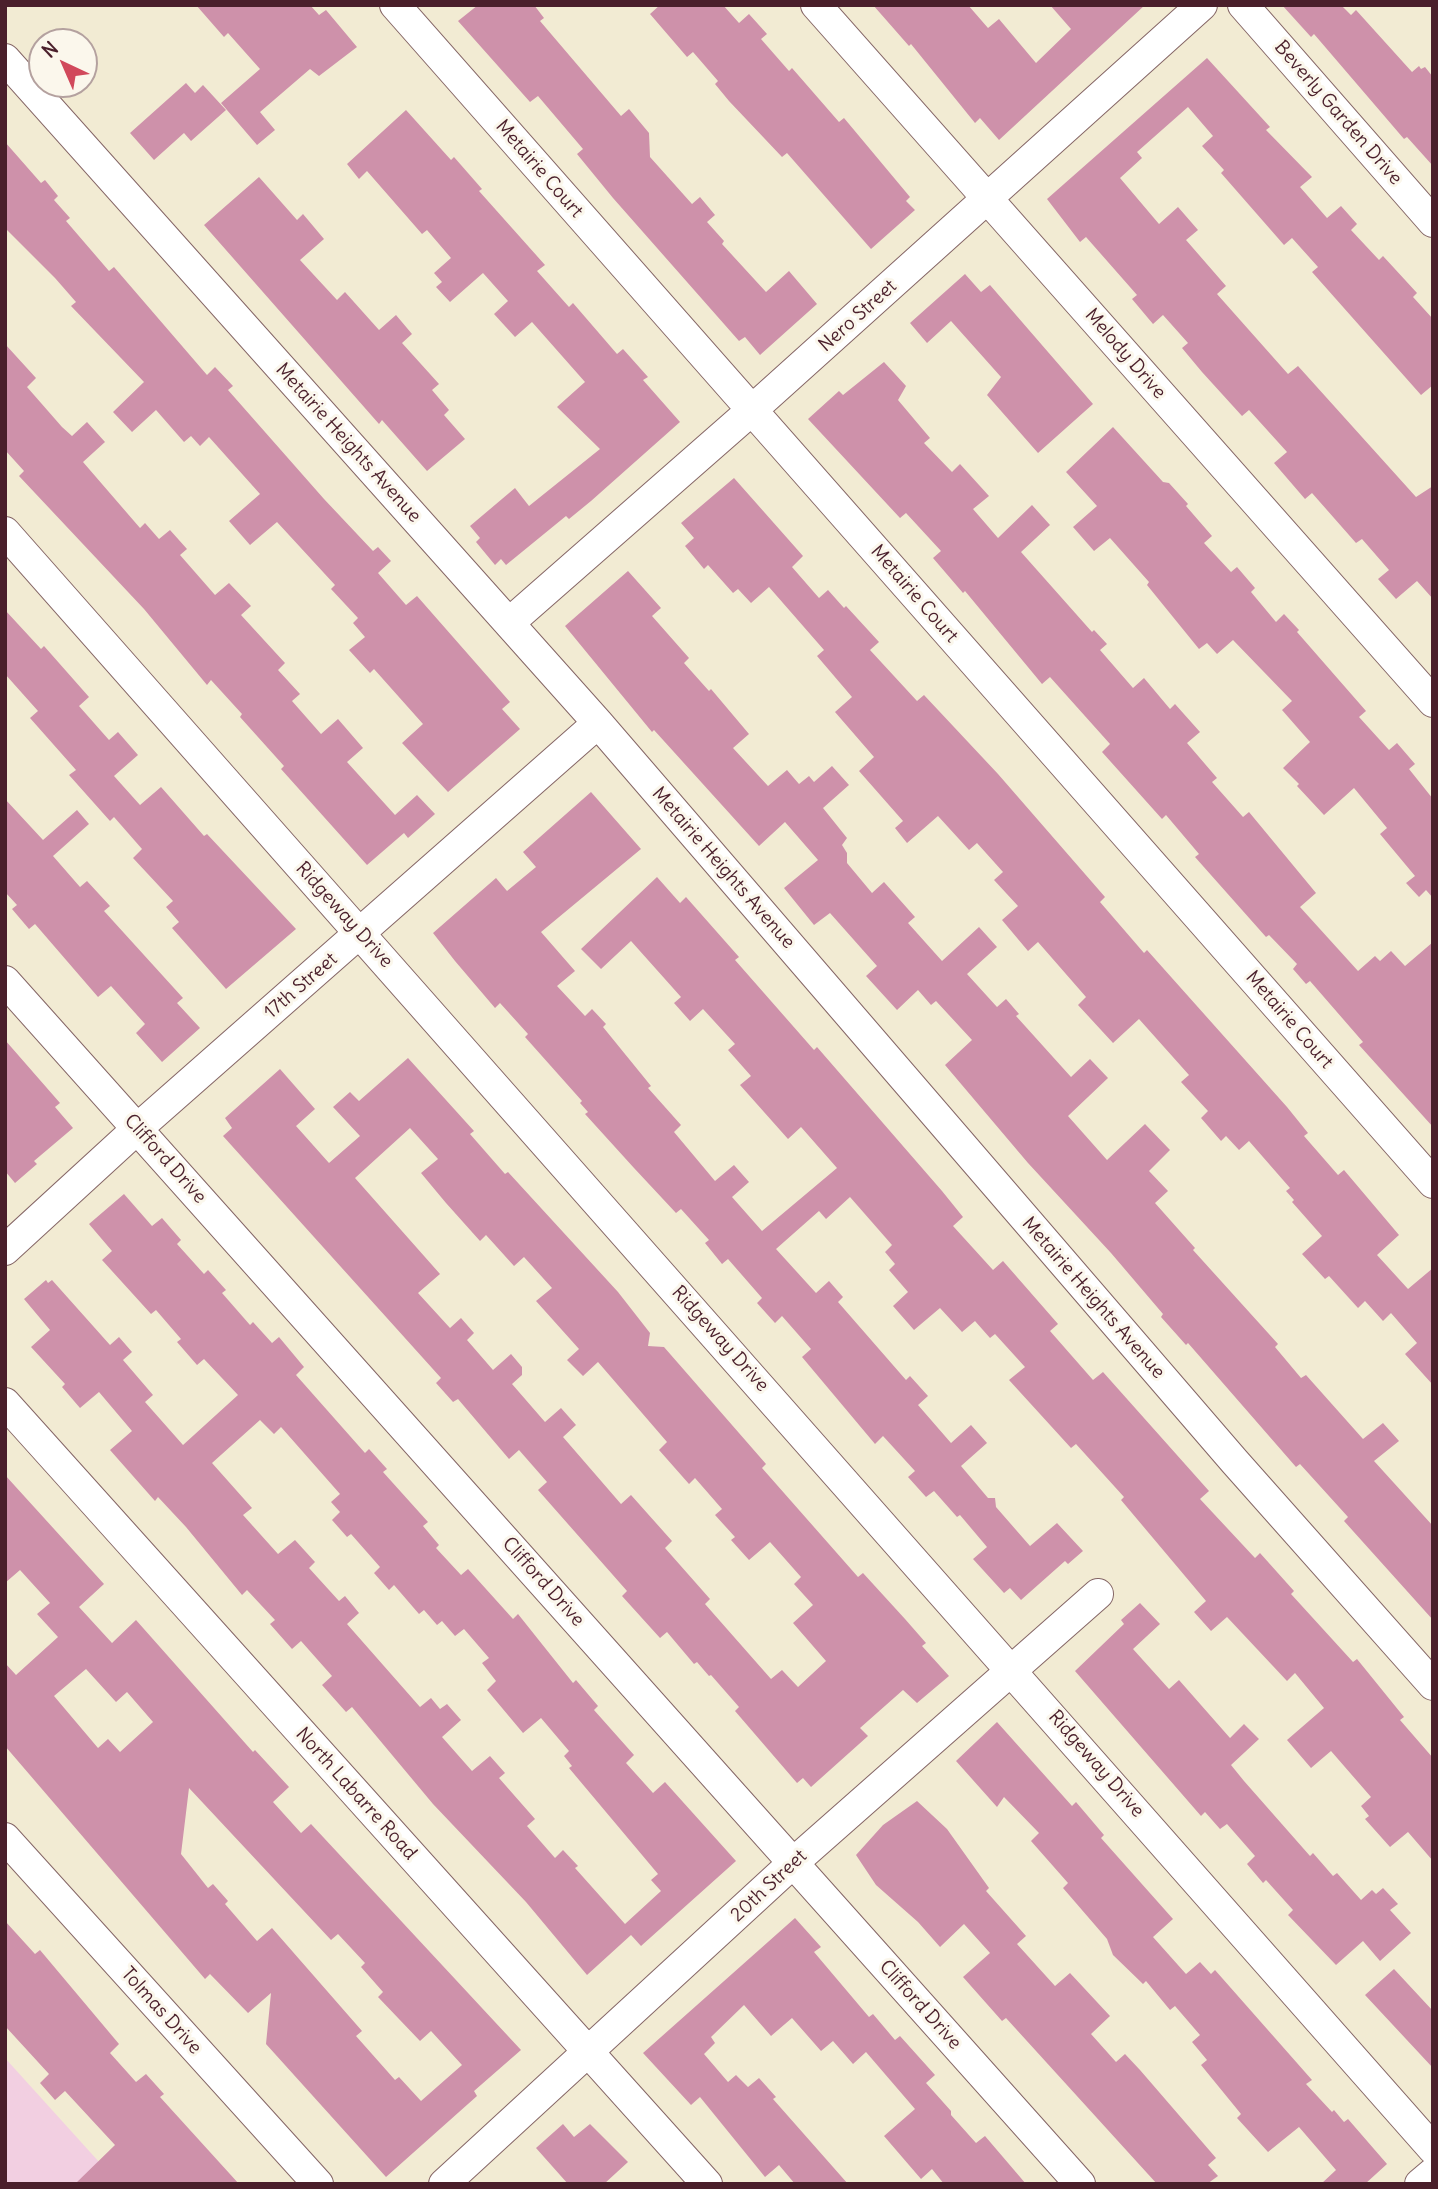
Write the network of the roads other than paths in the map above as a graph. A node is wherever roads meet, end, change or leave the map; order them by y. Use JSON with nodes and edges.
{"nodes":[{"id":1,"x":395,"y":5,"type":"edge"},
{"id":2,"x":816,"y":5,"type":"edge"},
{"id":3,"x":1202,"y":5,"type":"edge"},
{"id":4,"x":1243,"y":5,"type":"edge"},
{"id":5,"x":5,"y":59,"type":"edge"},
{"id":6,"x":989,"y":200,"type":"junction"},
{"id":7,"x":1433,"y":222,"type":"edge"},
{"id":8,"x":752,"y":410,"type":"junction"},
{"id":9,"x":5,"y":532,"type":"edge"},
{"id":10,"x":509,"y":623,"type":"junction"},
{"id":11,"x":1433,"y":702,"type":"edge"},
{"id":12,"x":598,"y":723,"type":"junction"},
{"id":13,"x":362,"y":934,"type":"junction"},
{"id":14,"x":5,"y":981,"type":"edge"},
{"id":15,"x":138,"y":1128,"type":"junction"},
{"id":16,"x":1433,"y":1183,"type":"edge"},
{"id":17,"x":5,"y":1250,"type":"edge"},
{"id":18,"x":5,"y":1403,"type":"edge"},
{"id":19,"x":1098,"y":1594,"type":"dead end"},
{"id":20,"x":1014,"y":1671,"type":"junction"},
{"id":21,"x":1433,"y":1685,"type":"edge"},
{"id":22,"x":5,"y":1838,"type":"edge"},
{"id":23,"x":793,"y":1863,"type":"junction"},
{"id":24,"x":589,"y":2053,"type":"junction"},
{"id":25,"x":1433,"y":2149,"type":"edge"},
{"id":26,"x":1433,"y":2173,"type":"edge"},
{"id":27,"x":318,"y":2184,"type":"edge"},
{"id":28,"x":444,"y":2184,"type":"edge"},
{"id":29,"x":707,"y":2184,"type":"edge"},
{"id":30,"x":1080,"y":2184,"type":"edge"},
{"id":31,"x":1420,"y":2184,"type":"edge"}],
"edges":[{"from":1,"to":8,"type":"street","name":"Metairie Court"},
{"from":2,"to":6,"type":"street","name":"Melody Drive"},
{"from":3,"to":6,"type":"street","name":"Nero Street"},
{"from":4,"to":7,"type":"street","name":"Beverly Garden Drive"},
{"from":5,"to":10,"type":"street","name":"Metairie Heights Avenue"},
{"from":6,"to":8,"type":"street","name":"Nero Street"},
{"from":6,"to":11,"type":"street","name":"Melody Drive"},
{"from":8,"to":10,"type":"street","name":"Nero Street"},
{"from":8,"to":16,"type":"street","name":"Metairie Court"},
{"from":9,"to":13,"type":"street","name":"Ridgeway Drive"},
{"from":10,"to":12,"type":"street","name":"Metairie Heights Avenue"},
{"from":12,"to":13,"type":"street","name":"17th Street"},
{"from":12,"to":21,"type":"street","name":"Metairie Heights Avenue"},
{"from":13,"to":15,"type":"street","name":"17th Street"},
{"from":13,"to":20,"type":"street","name":"Ridgeway Drive"},
{"from":14,"to":15,"type":"street","name":"Clifford Drive"},
{"from":15,"to":17,"type":"street","name":"17th Street"},
{"from":15,"to":23,"type":"street","name":"Clifford Drive"},
{"from":18,"to":24,"type":"street","name":"North Labarre Road"},
{"from":19,"to":20,"type":"street","name":"20th Street"},
{"from":20,"to":23,"type":"street","name":"20th Street"},
{"from":20,"to":25,"type":"street","name":"Ridgeway Drive"},
{"from":22,"to":27,"type":"street","name":"Tolmas Drive"},
{"from":23,"to":24,"type":"street","name":"20th Street"},
{"from":23,"to":30,"type":"street","name":"Clifford Drive"},
{"from":24,"to":28,"type":"street","name":"20th Street"},
{"from":24,"to":29,"type":"street","name":"North Labarre Road"},
{"from":26,"to":31,"type":"street"}]}
